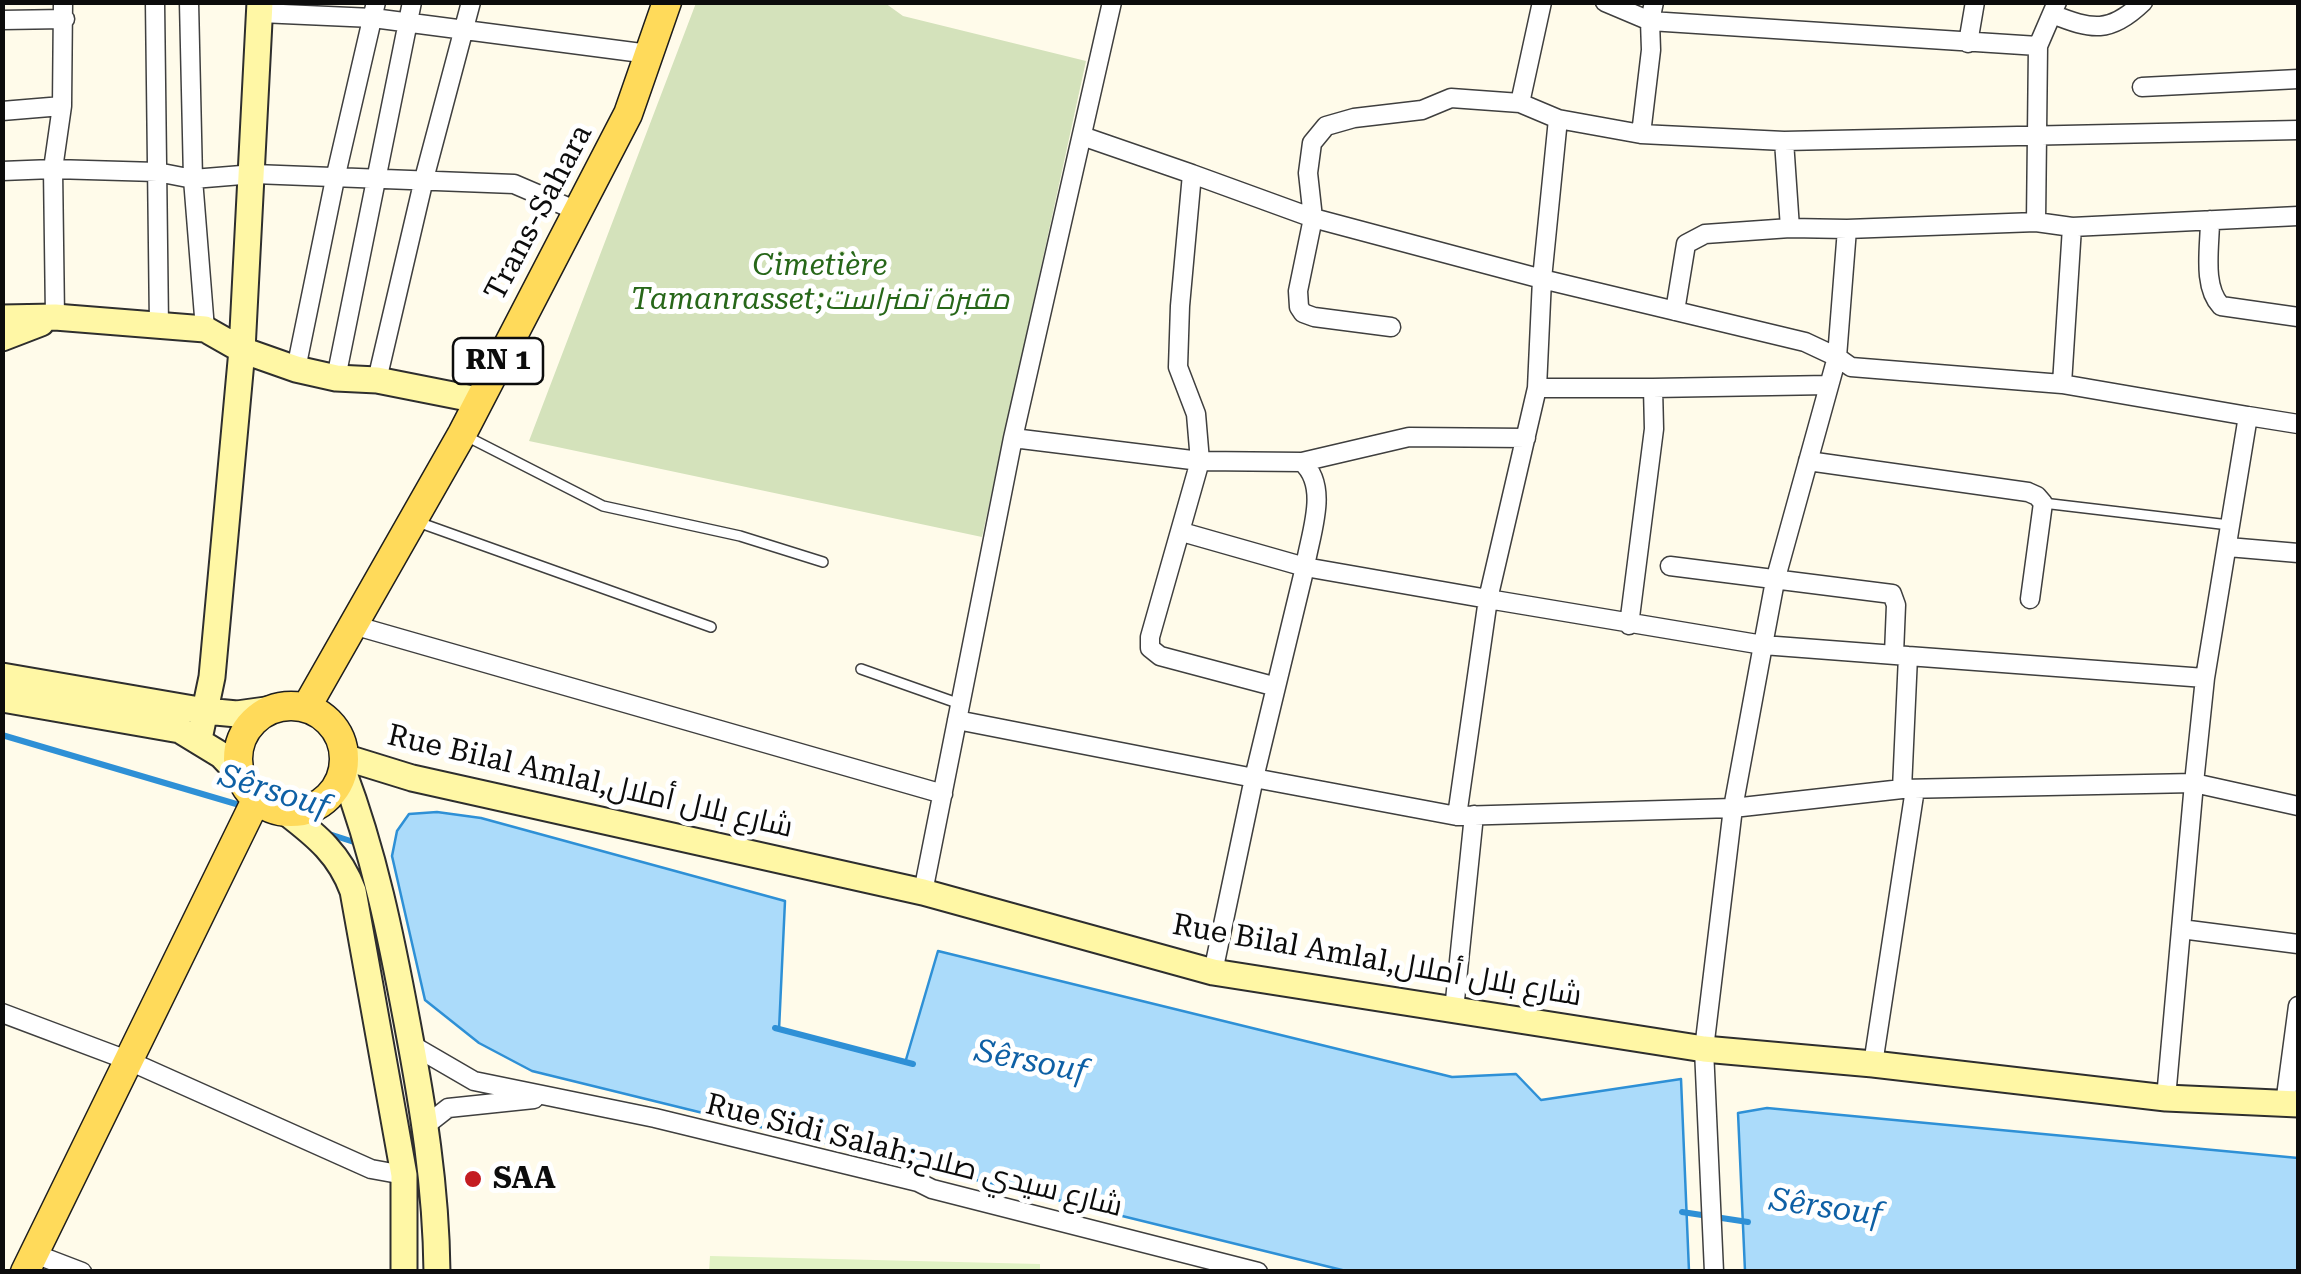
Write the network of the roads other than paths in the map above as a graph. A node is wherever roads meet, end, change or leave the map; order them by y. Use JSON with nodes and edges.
{"nodes":[{"id":1,"x":155,"y":2,"type":"edge"},
{"id":2,"x":189,"y":2,"type":"edge"},
{"id":3,"x":412,"y":2,"type":"edge"},
{"id":4,"x":471,"y":2,"type":"edge"},
{"id":5,"x":668,"y":2,"type":"edge"},
{"id":6,"x":1112,"y":2,"type":"edge"},
{"id":7,"x":1542,"y":2,"type":"edge"},
{"id":8,"x":1605,"y":2,"type":"edge"},
{"id":9,"x":1975,"y":2,"type":"edge"},
{"id":10,"x":2143,"y":2,"type":"edge"},
{"id":11,"x":260,"y":8,"type":"edge"},
{"id":12,"x":2054,"y":8,"type":"edge"},
{"id":13,"x":375,"y":10,"type":"edge"},
{"id":14,"x":64,"y":11,"type":"edge"},
{"id":15,"x":1652,"y":12,"type":"edge"},
{"id":16,"x":2,"y":20,"type":"edge"},
{"id":17,"x":409,"y":23,"type":"junction"},
{"id":18,"x":463,"y":30,"type":"junction"},
{"id":19,"x":1968,"y":43,"type":"junction"},
{"id":20,"x":2038,"y":46,"type":"junction"},
{"id":21,"x":650,"y":54,"type":"junction"},
{"id":22,"x":2298,"y":79,"type":"edge"},
{"id":23,"x":2142,"y":87,"type":"dead end"},
{"id":24,"x":1520,"y":104,"type":"junction"},
{"id":25,"x":62,"y":106,"type":"junction"},
{"id":26,"x":2,"y":111,"type":"edge"},
{"id":27,"x":1558,"y":120,"type":"junction"},
{"id":28,"x":2298,"y":130,"type":"edge"},
{"id":29,"x":1642,"y":134,"type":"junction"},
{"id":30,"x":2037,"y":134,"type":"junction"},
{"id":31,"x":1082,"y":136,"type":"junction"},
{"id":32,"x":1784,"y":141,"type":"junction"},
{"id":33,"x":53,"y":169,"type":"junction"},
{"id":34,"x":2,"y":171,"type":"edge"},
{"id":35,"x":157,"y":172,"type":"junction"},
{"id":36,"x":254,"y":174,"type":"junction"},
{"id":37,"x":1192,"y":174,"type":"junction"},
{"id":38,"x":335,"y":178,"type":"junction"},
{"id":39,"x":378,"y":178,"type":"junction"},
{"id":40,"x":193,"y":179,"type":"junction"},
{"id":41,"x":424,"y":180,"type":"junction"},
{"id":42,"x":577,"y":212,"type":"junction"},
{"id":43,"x":2298,"y":216,"type":"edge"},
{"id":44,"x":1313,"y":218,"type":"junction"},
{"id":45,"x":2210,"y":220,"type":"junction"},
{"id":46,"x":2036,"y":222,"type":"junction"},
{"id":47,"x":2072,"y":227,"type":"junction"},
{"id":48,"x":1790,"y":228,"type":"junction"},
{"id":49,"x":1847,"y":229,"type":"junction"},
{"id":50,"x":1542,"y":279,"type":"junction"},
{"id":51,"x":1675,"y":311,"type":"junction"},
{"id":52,"x":54,"y":317,"type":"junction"},
{"id":53,"x":2298,"y":317,"type":"edge"},
{"id":54,"x":2,"y":318,"type":"edge"},
{"id":55,"x":159,"y":326,"type":"junction"},
{"id":56,"x":1391,"y":327,"type":"dead end"},
{"id":57,"x":205,"y":330,"type":"junction"},
{"id":58,"x":2,"y":338,"type":"edge"},
{"id":59,"x":242,"y":350,"type":"junction"},
{"id":60,"x":1837,"y":358,"type":"junction"},
{"id":61,"x":296,"y":369,"type":"junction"},
{"id":62,"x":336,"y":378,"type":"junction"},
{"id":63,"x":377,"y":380,"type":"junction"},
{"id":64,"x":2062,"y":384,"type":"junction"},
{"id":65,"x":1829,"y":385,"type":"junction"},
{"id":66,"x":1536,"y":388,"type":"junction"},
{"id":67,"x":1653,"y":388,"type":"junction"},
{"id":68,"x":478,"y":400,"type":"junction"},
{"id":69,"x":2248,"y":416,"type":"junction"},
{"id":70,"x":2298,"y":424,"type":"edge"},
{"id":71,"x":462,"y":434,"type":"junction"},
{"id":72,"x":1013,"y":438,"type":"junction"},
{"id":73,"x":1526,"y":438,"type":"junction"},
{"id":74,"x":1200,"y":461,"type":"junction"},
{"id":75,"x":1302,"y":462,"type":"junction"},
{"id":76,"x":1808,"y":462,"type":"junction"},
{"id":77,"x":2043,"y":504,"type":"junction"},
{"id":78,"x":413,"y":520,"type":"junction"},
{"id":79,"x":2231,"y":526,"type":"junction"},
{"id":80,"x":1182,"y":532,"type":"junction"},
{"id":81,"x":2228,"y":546,"type":"junction"},
{"id":82,"x":2298,"y":553,"type":"edge"},
{"id":83,"x":824,"y":562,"type":"dead end"},
{"id":84,"x":1670,"y":566,"type":"dead end"},
{"id":85,"x":1304,"y":567,"type":"junction"},
{"id":86,"x":1775,"y":581,"type":"junction"},
{"id":87,"x":1488,"y":598,"type":"junction"},
{"id":88,"x":2030,"y":599,"type":"dead end"},
{"id":89,"x":1628,"y":624,"type":"junction"},
{"id":90,"x":353,"y":626,"type":"junction"},
{"id":91,"x":711,"y":627,"type":"dead end"},
{"id":92,"x":1762,"y":646,"type":"junction"},
{"id":93,"x":1901,"y":655,"type":"junction"},
{"id":94,"x":861,"y":669,"type":"dead end"},
{"id":95,"x":2,"y":676,"type":"edge"},
{"id":96,"x":2205,"y":678,"type":"junction"},
{"id":97,"x":1273,"y":686,"type":"junction"},
{"id":98,"x":2,"y":700,"type":"edge"},
{"id":99,"x":306,"y":708,"type":"junction"},
{"id":100,"x":273,"y":709,"type":"junction"},
{"id":101,"x":205,"y":712,"type":"junction"},
{"id":102,"x":959,"y":712,"type":"junction"},
{"id":103,"x":199,"y":739,"type":"junction"},
{"id":104,"x":344,"y":764,"type":"junction"},
{"id":105,"x":240,"y":776,"type":"junction"},
{"id":106,"x":1254,"y":778,"type":"junction"},
{"id":107,"x":2194,"y":783,"type":"junction"},
{"id":108,"x":1908,"y":789,"type":"junction"},
{"id":109,"x":943,"y":794,"type":"junction"},
{"id":110,"x":256,"y":800,"type":"junction"},
{"id":111,"x":2298,"y":806,"type":"edge"},
{"id":112,"x":1733,"y":808,"type":"junction"},
{"id":113,"x":286,"y":813,"type":"junction"},
{"id":114,"x":1466,"y":815,"type":"junction"},
{"id":115,"x":923,"y":892,"type":"junction"},
{"id":116,"x":2181,"y":929,"type":"junction"},
{"id":117,"x":2298,"y":944,"type":"edge"},
{"id":118,"x":1214,"y":972,"type":"junction"},
{"id":119,"x":2298,"y":1006,"type":"edge"},
{"id":120,"x":1454,"y":1010,"type":"junction"},
{"id":121,"x":2,"y":1013,"type":"edge"},
{"id":122,"x":412,"y":1045,"type":"junction"},
{"id":123,"x":1704,"y":1049,"type":"junction"},
{"id":124,"x":128,"y":1060,"type":"junction"},
{"id":125,"x":1874,"y":1064,"type":"junction"},
{"id":126,"x":555,"y":1098,"type":"junction"},
{"id":127,"x":2166,"y":1098,"type":"junction"},
{"id":128,"x":2292,"y":1104,"type":"edge"},
{"id":129,"x":425,"y":1126,"type":"junction"},
{"id":130,"x":404,"y":1175,"type":"junction"},
{"id":131,"x":30,"y":1263,"type":"edge"},
{"id":132,"x":82,"y":1272,"type":"edge"},
{"id":133,"x":404,"y":1272,"type":"edge"},
{"id":134,"x":438,"y":1272,"type":"edge"},
{"id":135,"x":1258,"y":1272,"type":"edge"},
{"id":136,"x":1714,"y":1272,"type":"edge"}],
"edges":[{"from":1,"to":35,"type":"street"},
{"from":2,"to":40,"type":"street"},
{"from":3,"to":17,"type":"street"},
{"from":4,"to":18,"type":"street"},
{"from":5,"to":21,"type":"main road","name":"Trans-Sahara","number":"RN 1"},
{"from":6,"to":31,"type":"street"},
{"from":7,"to":24,"type":"street"},
{"from":8,"to":15,"type":"street"},
{"from":9,"to":19,"type":"street"},
{"from":10,"to":12,"type":"street"},
{"from":11,"to":13,"type":"street"},
{"from":11,"to":36,"type":"main road"},
{"from":12,"to":20,"type":"street"},
{"from":13,"to":17,"type":"street"},
{"from":13,"to":38,"type":"street"},
{"from":14,"to":16,"type":"street"},
{"from":14,"to":25,"type":"street"},
{"from":15,"to":19,"type":"street"},
{"from":15,"to":29,"type":"street"},
{"from":17,"to":18,"type":"street"},
{"from":17,"to":39,"type":"street"},
{"from":18,"to":21,"type":"street"},
{"from":18,"to":41,"type":"street"},
{"from":19,"to":20,"type":"street"},
{"from":20,"to":30,"type":"street"},
{"from":21,"to":42,"type":"main road","name":"Trans-Sahara","number":"RN 1"},
{"from":22,"to":23,"type":"street"},
{"from":24,"to":27,"type":"street"},
{"from":24,"to":44,"type":"street"},
{"from":25,"to":26,"type":"street"},
{"from":25,"to":33,"type":"street"},
{"from":27,"to":29,"type":"street"},
{"from":27,"to":50,"type":"street"},
{"from":28,"to":30,"type":"street"},
{"from":29,"to":32,"type":"street"},
{"from":30,"to":32,"type":"street"},
{"from":30,"to":46,"type":"street"},
{"from":31,"to":37,"type":"street"},
{"from":31,"to":72,"type":"street"},
{"from":32,"to":48,"type":"street"},
{"from":33,"to":34,"type":"street"},
{"from":33,"to":35,"type":"street"},
{"from":33,"to":52,"type":"street"},
{"from":35,"to":40,"type":"street"},
{"from":35,"to":55,"type":"street"},
{"from":36,"to":38,"type":"street"},
{"from":36,"to":40,"type":"street"},
{"from":36,"to":59,"type":"main road"},
{"from":37,"to":44,"type":"street"},
{"from":37,"to":74,"type":"street"},
{"from":38,"to":39,"type":"street"},
{"from":38,"to":61,"type":"street"},
{"from":39,"to":41,"type":"street"},
{"from":39,"to":62,"type":"street"},
{"from":40,"to":57,"type":"street"},
{"from":41,"to":42,"type":"street"},
{"from":41,"to":63,"type":"street"},
{"from":42,"to":68,"type":"main road","name":"Trans-Sahara","number":"RN 1"},
{"from":43,"to":45,"type":"street"},
{"from":44,"to":50,"type":"street"},
{"from":44,"to":56,"type":"street"},
{"from":45,"to":47,"type":"street"},
{"from":45,"to":53,"type":"street"},
{"from":46,"to":47,"type":"street"},
{"from":46,"to":49,"type":"street"},
{"from":47,"to":64,"type":"street"},
{"from":48,"to":49,"type":"street"},
{"from":48,"to":51,"type":"street"},
{"from":49,"to":60,"type":"street"},
{"from":50,"to":51,"type":"street"},
{"from":50,"to":66,"type":"street"},
{"from":51,"to":60,"type":"street"},
{"from":52,"to":54,"type":"main road"},
{"from":52,"to":55,"type":"main road"},
{"from":52,"to":58,"type":"main road"},
{"from":55,"to":57,"type":"main road"},
{"from":57,"to":59,"type":"main road"},
{"from":59,"to":61,"type":"main road"},
{"from":59,"to":101,"type":"main road"},
{"from":60,"to":64,"type":"street"},
{"from":60,"to":65,"type":"street"},
{"from":61,"to":62,"type":"main road"},
{"from":62,"to":63,"type":"main road"},
{"from":63,"to":68,"type":"main road"},
{"from":64,"to":69,"type":"street"},
{"from":65,"to":67,"type":"street"},
{"from":65,"to":76,"type":"street"},
{"from":66,"to":67,"type":"street"},
{"from":66,"to":73,"type":"street"},
{"from":67,"to":89,"type":"street"},
{"from":68,"to":71,"type":"main road","name":"Trans-Sahara","number":"RN 1"},
{"from":69,"to":70,"type":"street"},
{"from":69,"to":79,"type":"street"},
{"from":71,"to":78,"type":"main road","name":"Trans-Sahara","number":"RN 1"},
{"from":71,"to":83,"type":"lane"},
{"from":72,"to":74,"type":"street"},
{"from":72,"to":102,"type":"street"},
{"from":73,"to":75,"type":"street"},
{"from":73,"to":87,"type":"street"},
{"from":74,"to":75,"type":"street"},
{"from":74,"to":80,"type":"street"},
{"from":75,"to":85,"type":"street"},
{"from":76,"to":77,"type":"street"},
{"from":76,"to":86,"type":"street"},
{"from":77,"to":79,"type":"lane"},
{"from":77,"to":88,"type":"street"},
{"from":78,"to":90,"type":"main road","name":"Trans-Sahara","number":"RN 1"},
{"from":78,"to":91,"type":"lane"},
{"from":79,"to":81,"type":"street"},
{"from":80,"to":85,"type":"street"},
{"from":80,"to":97,"type":"street"},
{"from":81,"to":82,"type":"street"},
{"from":81,"to":96,"type":"street"},
{"from":84,"to":86,"type":"street"},
{"from":85,"to":87,"type":"street"},
{"from":85,"to":97,"type":"street"},
{"from":86,"to":92,"type":"street"},
{"from":86,"to":93,"type":"street"},
{"from":87,"to":89,"type":"street"},
{"from":87,"to":114,"type":"street"},
{"from":89,"to":92,"type":"street"},
{"from":90,"to":99,"type":"main road","name":"Trans-Sahara","number":"RN 1"},
{"from":90,"to":109,"type":"street"},
{"from":92,"to":93,"type":"street"},
{"from":92,"to":112,"type":"street"},
{"from":93,"to":96,"type":"street"},
{"from":93,"to":108,"type":"street"},
{"from":94,"to":102,"type":"lane"},
{"from":95,"to":101,"type":"main road"},
{"from":96,"to":107,"type":"street"},
{"from":97,"to":106,"type":"street"},
{"from":98,"to":103,"type":"main road"},
{"from":99,"to":100,"type":"main road"},
{"from":99,"to":104,"type":"main road"},
{"from":100,"to":101,"type":"main road"},
{"from":100,"to":105,"type":"main road"},
{"from":101,"to":103,"type":"main road"},
{"from":102,"to":106,"type":"street"},
{"from":102,"to":109,"type":"street"},
{"from":103,"to":105,"type":"main road"},
{"from":104,"to":113,"type":"main road"},
{"from":104,"to":115,"type":"main road","name":"Rue Bilal Amlal,شارع بلال أملال"},
{"from":104,"to":122,"type":"main road"},
{"from":105,"to":110,"type":"main road"},
{"from":106,"to":114,"type":"street"},
{"from":106,"to":118,"type":"street"},
{"from":107,"to":108,"type":"street"},
{"from":107,"to":111,"type":"street"},
{"from":107,"to":116,"type":"street"},
{"from":108,"to":112,"type":"street"},
{"from":108,"to":125,"type":"street"},
{"from":109,"to":115,"type":"street"},
{"from":110,"to":113,"type":"main road"},
{"from":110,"to":124,"type":"main road"},
{"from":112,"to":114,"type":"street"},
{"from":112,"to":123,"type":"street"},
{"from":113,"to":130,"type":"main road"},
{"from":114,"to":120,"type":"street"},
{"from":115,"to":118,"type":"main road","name":"Rue Bilal Amlal,شارع بلال أملال"},
{"from":116,"to":117,"type":"street"},
{"from":116,"to":127,"type":"street"},
{"from":118,"to":120,"type":"main road","name":"Rue Bilal Amlal,شارع بلال أملال"},
{"from":119,"to":128,"type":"street"},
{"from":120,"to":123,"type":"main road","name":"Rue Bilal Amlal,شارع بلال أملال"},
{"from":121,"to":124,"type":"street"},
{"from":122,"to":126,"type":"street","name":"Rue Sidi Salah;شارع سيدي صلاح"},
{"from":122,"to":129,"type":"main road"},
{"from":123,"to":125,"type":"main road","name":"Rue Bilal Amlal,شارع بلال أملال"},
{"from":123,"to":136,"type":"street"},
{"from":124,"to":130,"type":"street"},
{"from":124,"to":131,"type":"main road"},
{"from":125,"to":127,"type":"main road","name":"Rue Bilal Amlal,شارع بلال أملال"},
{"from":126,"to":129,"type":"street","name":"Rue Sidi Salah;شارع سيدي صلاح"},
{"from":126,"to":135,"type":"street","name":"Rue Sidi Salah;شارع سيدي صلاح"},
{"from":127,"to":128,"type":"main road","name":"Rue Bilal Amlal,شارع بلال أملال"},
{"from":129,"to":134,"type":"main road"},
{"from":130,"to":133,"type":"main road"},
{"from":131,"to":132,"type":"street"}]}
